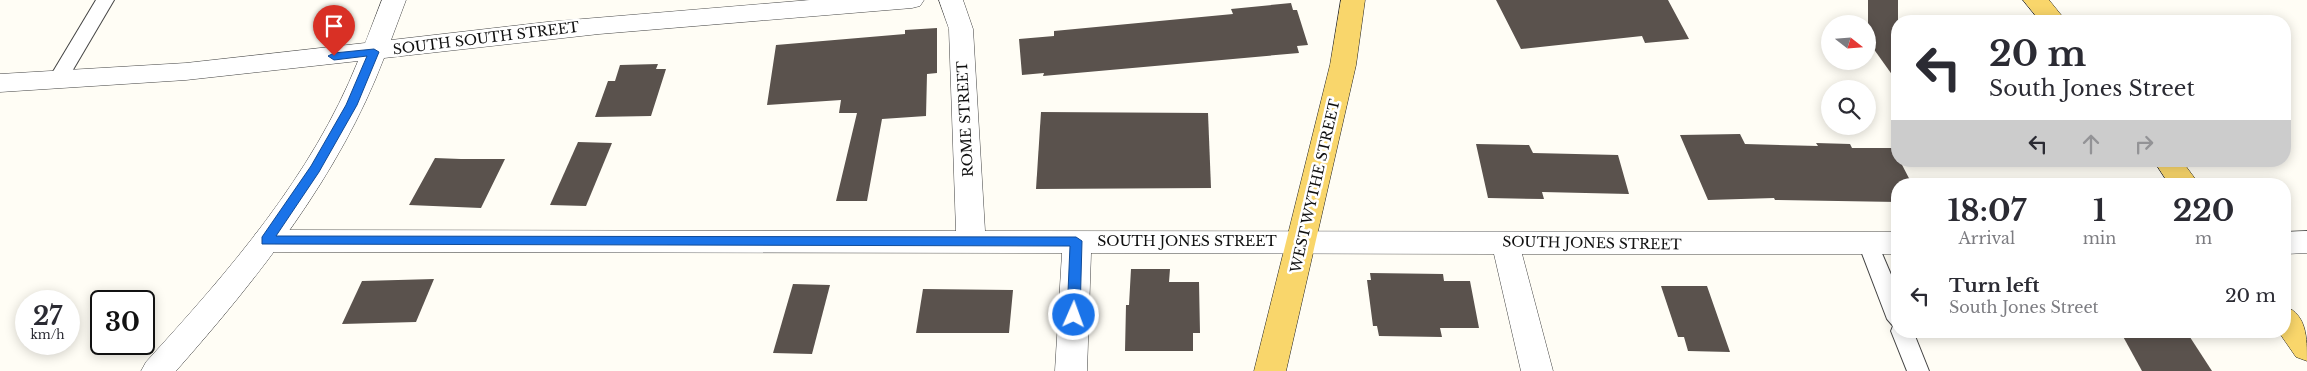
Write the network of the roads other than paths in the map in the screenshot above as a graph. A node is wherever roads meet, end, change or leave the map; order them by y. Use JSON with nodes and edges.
{"nodes":[{"id":1,"x":105,"y":0,"type":"edge"},
{"id":2,"x":394,"y":0,"type":"edge"},
{"id":3,"x":912,"y":0,"type":"edge"},
{"id":4,"x":951,"y":0,"type":"edge"},
{"id":5,"x":1353,"y":0,"type":"edge"},
{"id":6,"x":2036,"y":0,"type":"edge"},
{"id":7,"x":2049,"y":15,"type":"edge"},
{"id":8,"x":374,"y":52,"type":"junction"},
{"id":9,"x":57,"y":80,"type":"junction"},
{"id":10,"x":0,"y":83,"type":"edge"},
{"id":11,"x":2172,"y":167,"type":"edge"},
{"id":12,"x":2180,"y":178,"type":"edge"},
{"id":13,"x":971,"y":240,"type":"junction"},
{"id":14,"x":266,"y":241,"type":"junction"},
{"id":15,"x":1076,"y":241,"type":"junction"},
{"id":16,"x":1302,"y":242,"type":"junction"},
{"id":17,"x":1505,"y":242,"type":"junction"},
{"id":18,"x":2291,"y":242,"type":"edge"},
{"id":19,"x":2307,"y":242,"type":"edge"},
{"id":20,"x":1868,"y":243,"type":"junction"},
{"id":21,"x":1891,"y":243,"type":"edge"},
{"id":22,"x":1891,"y":301,"type":"edge"},
{"id":23,"x":2291,"y":326,"type":"edge"},
{"id":24,"x":1905,"y":338,"type":"edge"},
{"id":25,"x":2307,"y":348,"type":"edge"},
{"id":26,"x":157,"y":371,"type":"edge"},
{"id":27,"x":1071,"y":371,"type":"edge"},
{"id":28,"x":1270,"y":371,"type":"edge"},
{"id":29,"x":1537,"y":371,"type":"edge"},
{"id":30,"x":1918,"y":371,"type":"edge"}],
"edges":[{"from":1,"to":9,"type":"lane"},
{"from":2,"to":8,"type":"street"},
{"from":3,"to":8,"type":"street","name":"SOUTH SOUTH STREET"},
{"from":4,"to":13,"type":"street","name":"ROME STREET"},
{"from":5,"to":16,"type":"main road","name":"WEST WYTHE STREET"},
{"from":6,"to":7,"type":"main road"},
{"from":8,"to":9,"type":"street","name":"SOUTH SOUTH STREET"},
{"from":8,"to":14,"type":"street"},
{"from":9,"to":10,"type":"street","name":"SOUTH SOUTH STREET"},
{"from":11,"to":12,"type":"main road"},
{"from":13,"to":14,"type":"street","name":"SOUTH JONES STREET"},
{"from":13,"to":15,"type":"street","name":"SOUTH JONES STREET"},
{"from":14,"to":26,"type":"street"},
{"from":15,"to":16,"type":"street","name":"SOUTH JONES STREET"},
{"from":15,"to":27,"type":"street"},
{"from":16,"to":17,"type":"street","name":"SOUTH JONES STREET"},
{"from":16,"to":28,"type":"main road","name":"WEST WYTHE STREET"},
{"from":17,"to":20,"type":"street","name":"SOUTH JONES STREET"},
{"from":17,"to":29,"type":"street"},
{"from":18,"to":19,"type":"street"},
{"from":20,"to":21,"type":"street","name":"SOUTH JONES STREET"},
{"from":20,"to":22,"type":"lane"},
{"from":23,"to":25,"type":"main road"},
{"from":24,"to":30,"type":"lane"}]}
